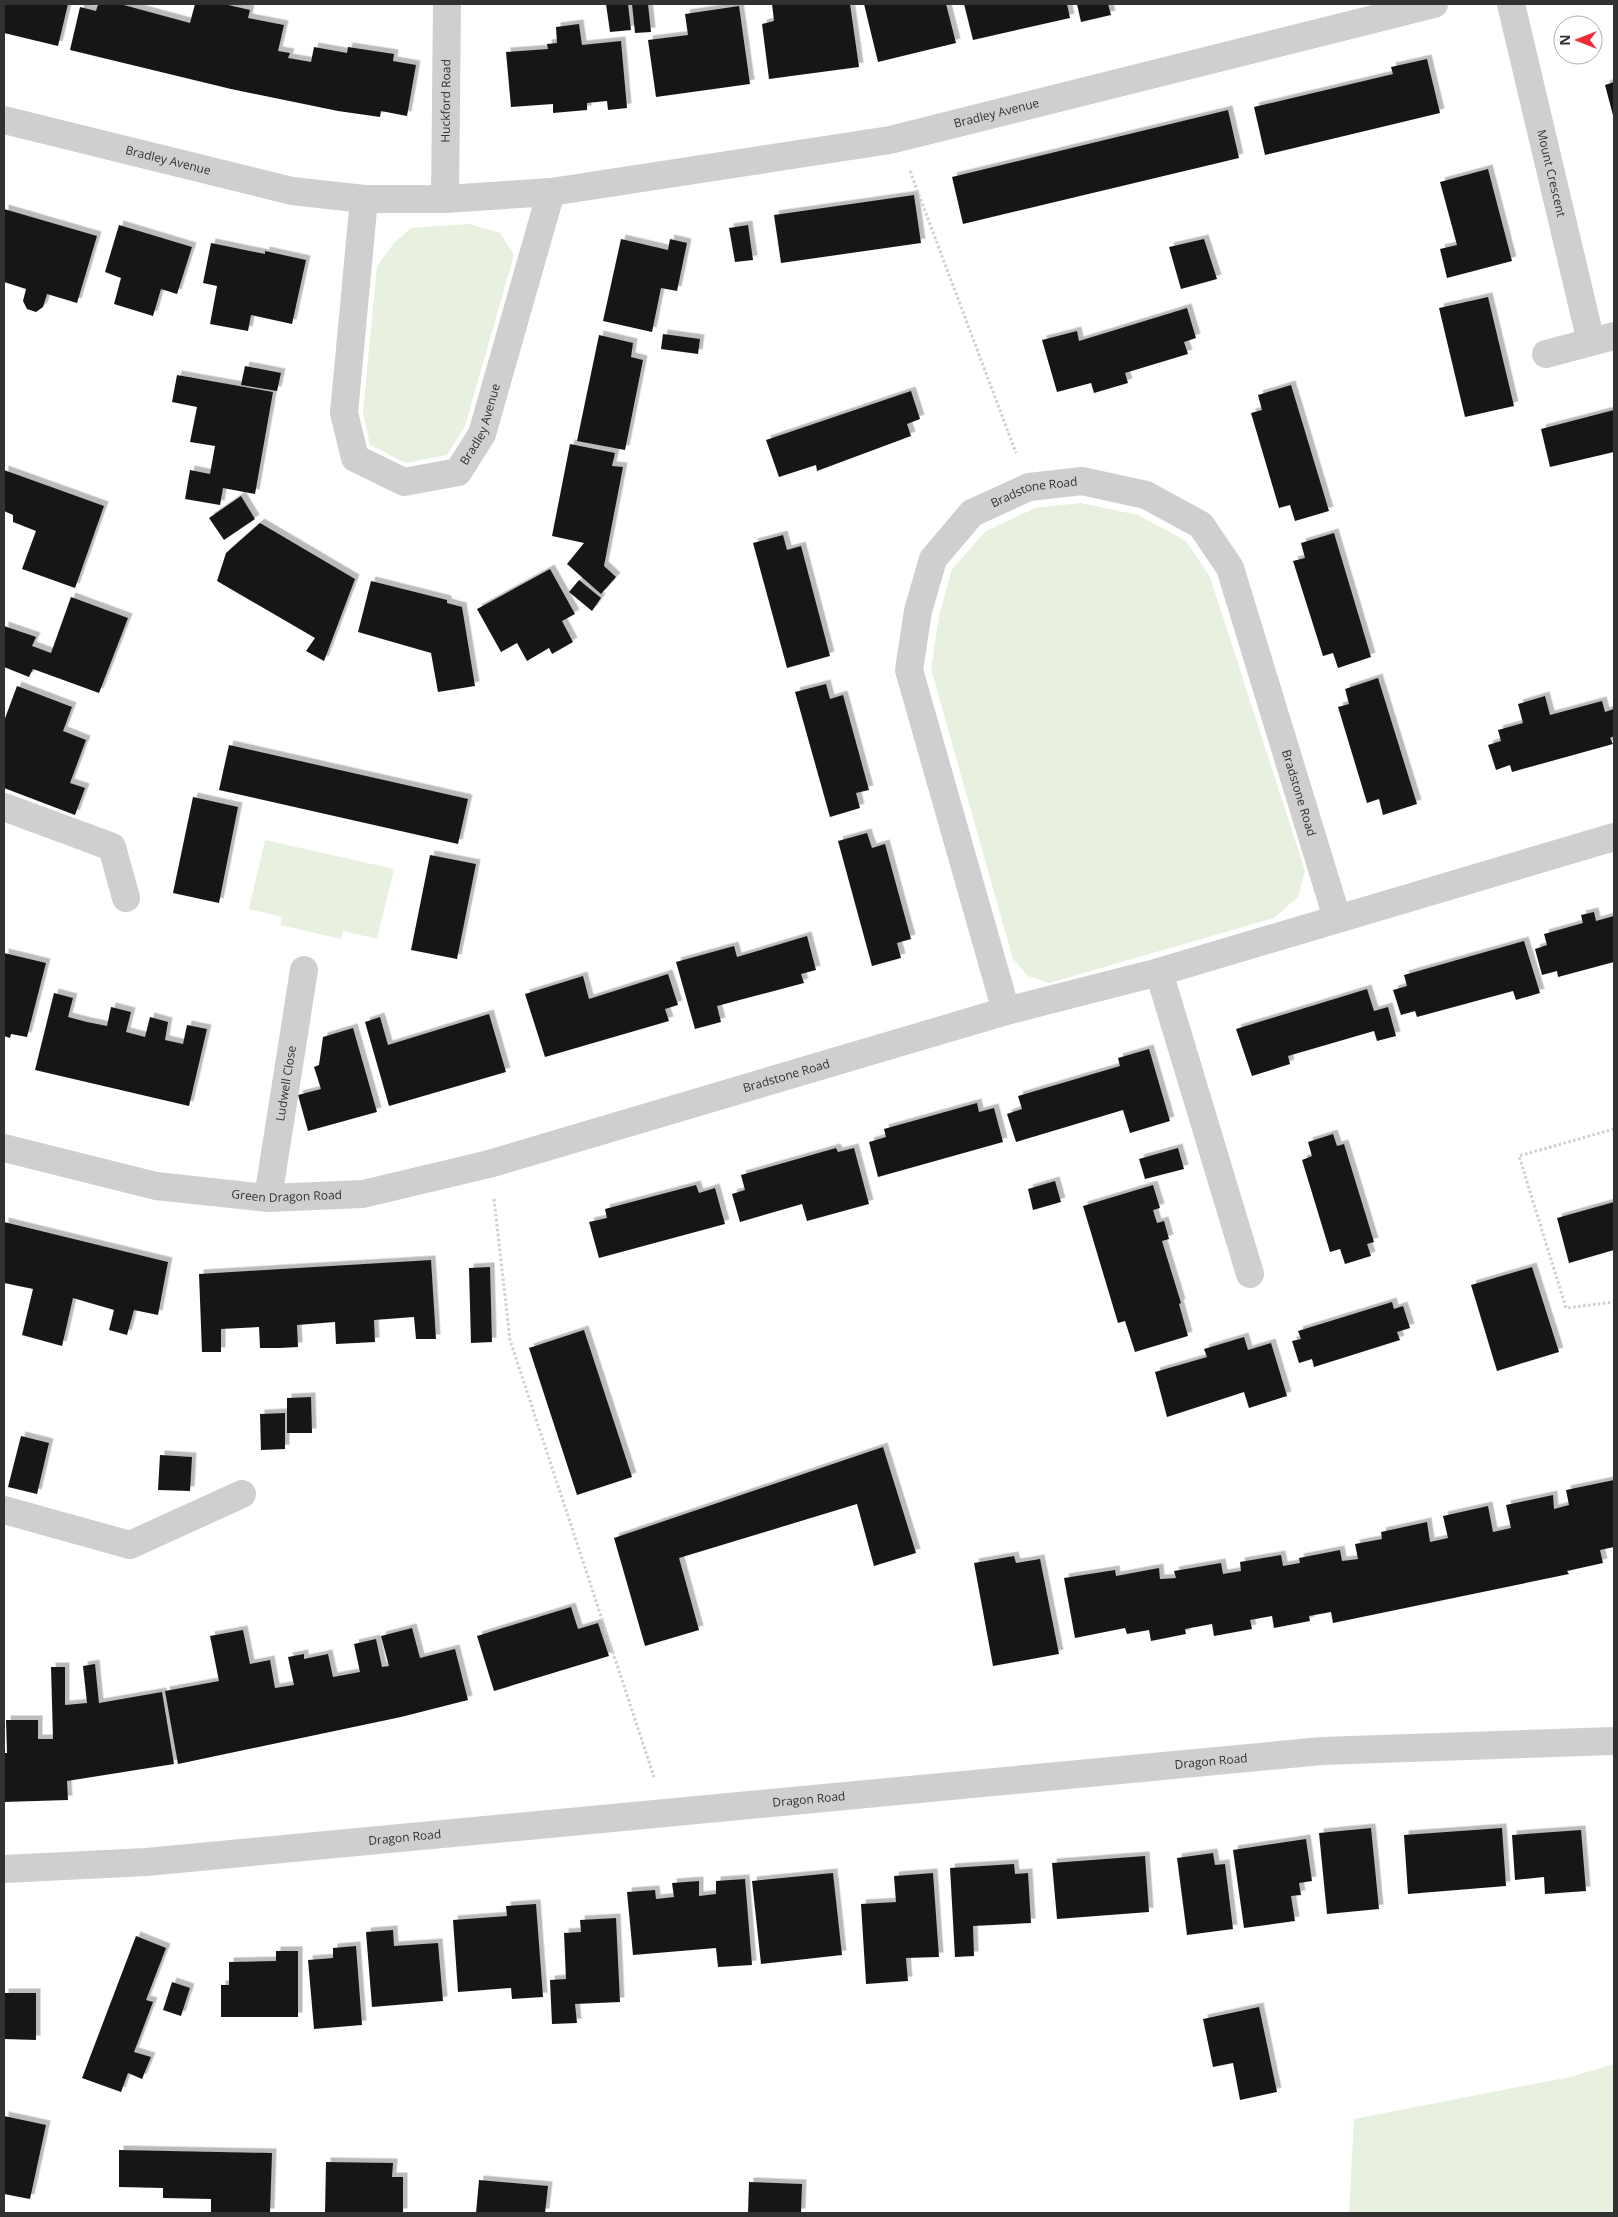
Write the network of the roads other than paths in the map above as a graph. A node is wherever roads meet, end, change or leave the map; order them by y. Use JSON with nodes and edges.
{"nodes":[{"id":1,"x":447,"y":4,"type":"edge"},
{"id":2,"x":1434,"y":4,"type":"edge"},
{"id":3,"x":1510,"y":4,"type":"edge"},
{"id":4,"x":4,"y":120,"type":"edge"},
{"id":5,"x":551,"y":192,"type":"junction"},
{"id":6,"x":364,"y":199,"type":"junction"},
{"id":7,"x":445,"y":199,"type":"junction"},
{"id":8,"x":1602,"y":339,"type":"edge"},
{"id":9,"x":1546,"y":354,"type":"dead end"},
{"id":10,"x":4,"y":806,"type":"edge"},
{"id":11,"x":1614,"y":837,"type":"edge"},
{"id":12,"x":126,"y":898,"type":"dead end"},
{"id":13,"x":1338,"y":918,"type":"junction"},
{"id":14,"x":304,"y":970,"type":"dead end"},
{"id":15,"x":1160,"y":972,"type":"junction"},
{"id":16,"x":1006,"y":1011,"type":"junction"},
{"id":17,"x":566,"y":1141,"type":"joint"},
{"id":18,"x":4,"y":1148,"type":"edge"},
{"id":19,"x":268,"y":1198,"type":"junction"},
{"id":20,"x":1250,"y":1274,"type":"dead end"},
{"id":21,"x":242,"y":1494,"type":"dead end"},
{"id":22,"x":4,"y":1510,"type":"edge"},
{"id":23,"x":1614,"y":1741,"type":"edge"},
{"id":24,"x":4,"y":1869,"type":"edge"}],
"edges":[{"from":1,"to":7,"type":"street","name":"Huckford Road"},
{"from":2,"to":5,"type":"street","name":"Bradley Avenue"},
{"from":3,"to":8,"type":"street","name":"Mount Crescent"},
{"from":4,"to":6,"type":"street","name":"Bradley Avenue"},
{"from":5,"to":6,"type":"street","name":"Bradley Avenue"},
{"from":5,"to":7,"type":"street","name":"Bradley Avenue"},
{"from":6,"to":7,"type":"street","name":"Bradley Avenue"},
{"from":8,"to":9,"type":"street","name":"Mount Crescent"},
{"from":10,"to":12,"type":"street"},
{"from":11,"to":13,"type":"street","name":"Bradstone Road"},
{"from":13,"to":15,"type":"street","name":"Bradstone Road"},
{"from":13,"to":16,"type":"street","name":"Bradstone Road"},
{"from":14,"to":19,"type":"street","name":"Ludwell Close"},
{"from":15,"to":16,"type":"street","name":"Bradstone Road"},
{"from":15,"to":20,"type":"street"},
{"from":16,"to":17,"type":"street","name":"Bradstone Road"},
{"from":17,"to":19,"type":"street","name":"Green Dragon Road"},
{"from":18,"to":19,"type":"street","name":"Green Dragon Road"},
{"from":21,"to":22,"type":"street"},
{"from":23,"to":24,"type":"street","name":"Dragon Road"}]}
